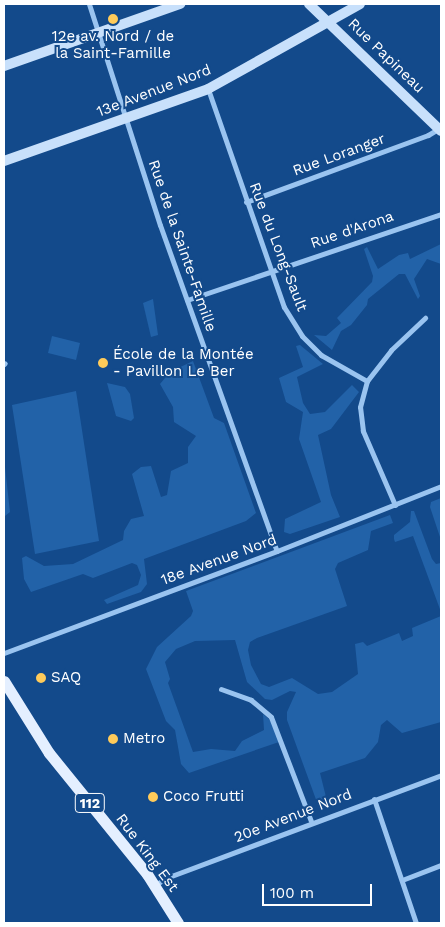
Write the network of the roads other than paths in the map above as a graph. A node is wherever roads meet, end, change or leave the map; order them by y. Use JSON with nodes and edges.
{"nodes":[{"id":1,"x":89,"y":4,"type":"edge"},
{"id":2,"x":180,"y":4,"type":"edge"},
{"id":3,"x":309,"y":4,"type":"edge"},
{"id":4,"x":360,"y":4,"type":"edge"},
{"id":5,"x":329,"y":22,"type":"junction"},
{"id":6,"x":99,"y":33,"type":"junction"},
{"id":7,"x":4,"y":66,"type":"edge"},
{"id":8,"x":208,"y":89,"type":"junction"},
{"id":9,"x":127,"y":120,"type":"junction"},
{"id":10,"x":440,"y":130,"type":"edge"},
{"id":11,"x":4,"y":161,"type":"edge"},
{"id":12,"x":246,"y":202,"type":"junction"},
{"id":13,"x":441,"y":214,"type":"edge"},
{"id":14,"x":271,"y":271,"type":"junction"},
{"id":15,"x":186,"y":300,"type":"junction"},
{"id":16,"x":425,"y":318,"type":"dead end"},
{"id":17,"x":367,"y":382,"type":"junction"},
{"id":18,"x":441,"y":486,"type":"edge"},
{"id":19,"x":395,"y":506,"type":"junction"},
{"id":20,"x":278,"y":551,"type":"junction"},
{"id":21,"x":4,"y":653,"type":"edge"},
{"id":22,"x":4,"y":681,"type":"edge"},
{"id":23,"x":221,"y":690,"type":"dead end"},
{"id":24,"x":441,"y":775,"type":"edge"},
{"id":25,"x":374,"y":799,"type":"junction"},
{"id":26,"x":312,"y":822,"type":"junction"},
{"id":27,"x":441,"y":865,"type":"edge"},
{"id":28,"x":402,"y":880,"type":"junction"},
{"id":29,"x":155,"y":886,"type":"junction"},
{"id":30,"x":178,"y":923,"type":"edge"},
{"id":31,"x":416,"y":923,"type":"edge"}],
"edges":[{"from":1,"to":6,"type":"street","name":"Rue de la Sainte-Famille"},
{"from":2,"to":6,"type":"main road"},
{"from":3,"to":5,"type":"main road","name":"Rue Papineau"},
{"from":4,"to":5,"type":"main road","name":"13e Avenue Nord"},
{"from":5,"to":8,"type":"main road","name":"13e Avenue Nord"},
{"from":5,"to":10,"type":"main road","name":"Rue Papineau"},
{"from":6,"to":7,"type":"main road"},
{"from":6,"to":9,"type":"street","name":"Rue de la Sainte-Famille"},
{"from":8,"to":9,"type":"main road","name":"13e Avenue Nord"},
{"from":8,"to":12,"type":"street","name":"Rue du Long-Sault"},
{"from":9,"to":11,"type":"main road","name":"13e Avenue Nord"},
{"from":9,"to":15,"type":"street","name":"Rue de la Sainte-Famille"},
{"from":10,"to":12,"type":"street","name":"Rue Loranger"},
{"from":12,"to":14,"type":"street","name":"Rue du Long-Sault"},
{"from":13,"to":14,"type":"street","name":"Rue d'Arona"},
{"from":14,"to":15,"type":"street","name":"Rue d'Arona"},
{"from":14,"to":17,"type":"street","name":"Rue du Long-Sault"},
{"from":15,"to":20,"type":"street","name":"Rue de la Sainte-Famille"},
{"from":16,"to":17,"type":"street"},
{"from":17,"to":19,"type":"street"},
{"from":18,"to":19,"type":"street","name":"18e Avenue Nord"},
{"from":19,"to":20,"type":"street","name":"18e Avenue Nord"},
{"from":20,"to":21,"type":"street","name":"18e Avenue Nord"},
{"from":22,"to":29,"type":"main road","name":"Rue King Est","number":"112"},
{"from":23,"to":26,"type":"street"},
{"from":24,"to":25,"type":"street","name":"20e Avenue Nord"},
{"from":25,"to":26,"type":"street","name":"20e Avenue Nord"},
{"from":25,"to":28,"type":"street"},
{"from":26,"to":29,"type":"street","name":"20e Avenue Nord"},
{"from":27,"to":28,"type":"street"},
{"from":28,"to":31,"type":"street"},
{"from":29,"to":30,"type":"main road","name":"Rue King Est","number":"112"}]}
